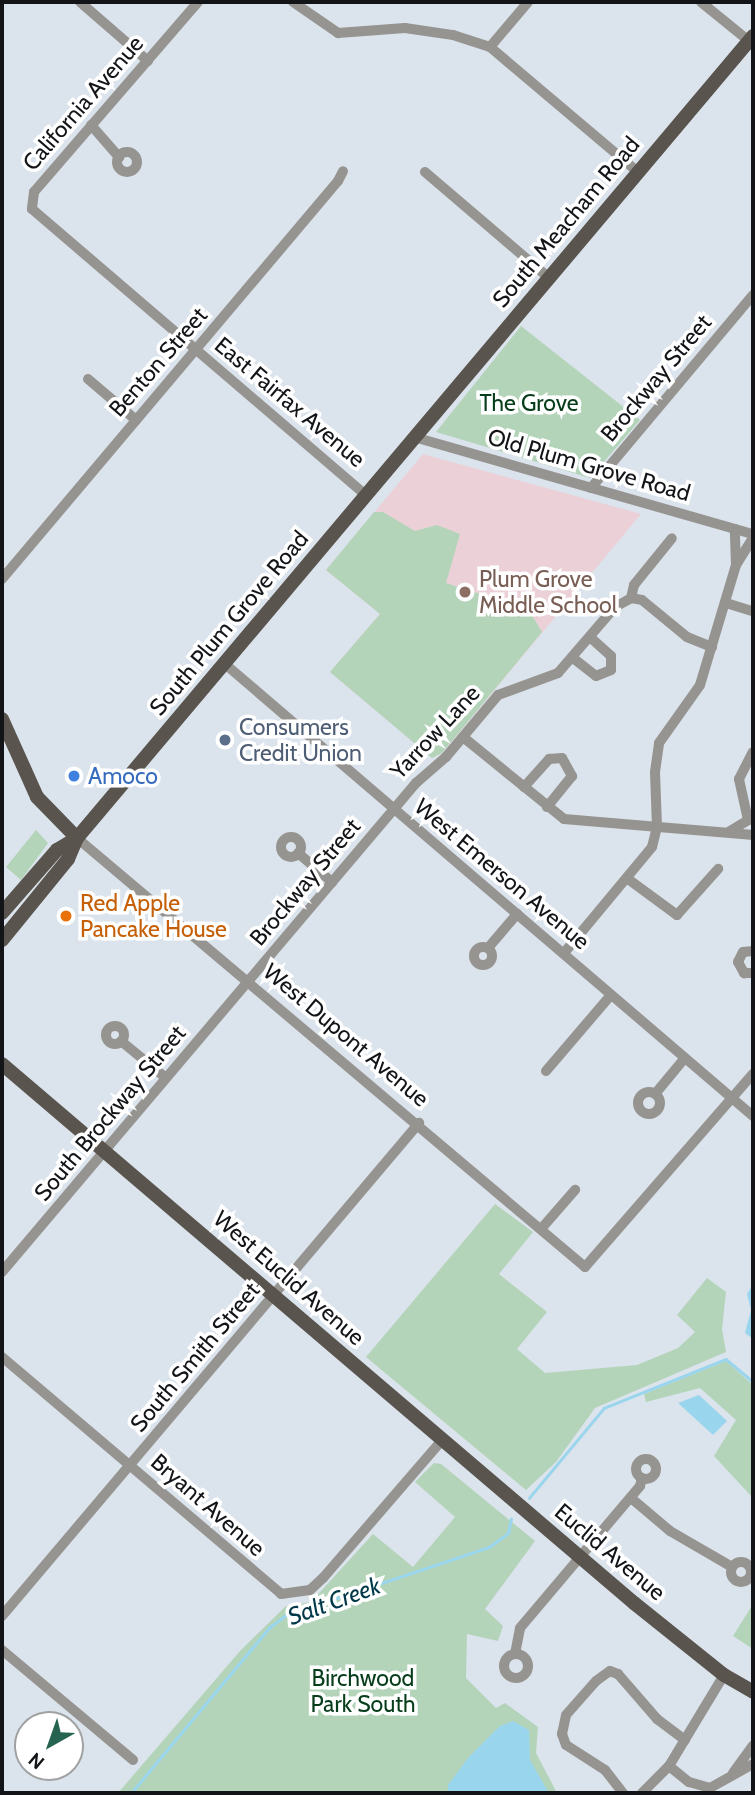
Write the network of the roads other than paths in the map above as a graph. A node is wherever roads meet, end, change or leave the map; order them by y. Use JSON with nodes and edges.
{"nodes":[{"id":1,"x":80,"y":2,"type":"edge"},
{"id":2,"x":198,"y":2,"type":"edge"},
{"id":3,"x":293,"y":2,"type":"edge"},
{"id":4,"x":528,"y":2,"type":"edge"},
{"id":5,"x":701,"y":2,"type":"edge"},
{"id":6,"x":751,"y":38,"type":"edge"},
{"id":7,"x":491,"y":47,"type":"junction"},
{"id":8,"x":148,"y":61,"type":"junction"},
{"id":9,"x":91,"y":125,"type":"junction"},
{"id":10,"x":119,"y":156,"type":"dead end"},
{"id":11,"x":343,"y":170,"type":"dead end"},
{"id":12,"x":638,"y":172,"type":"junction"},
{"id":13,"x":425,"y":173,"type":"dead end"},
{"id":14,"x":31,"y":202,"type":"joint"},
{"id":15,"x":549,"y":278,"type":"junction"},
{"id":16,"x":753,"y":295,"type":"edge"},
{"id":17,"x":197,"y":350,"type":"junction"},
{"id":18,"x":88,"y":379,"type":"dead end"},
{"id":19,"x":136,"y":420,"type":"junction"},
{"id":20,"x":414,"y":437,"type":"junction"},
{"id":21,"x":591,"y":488,"type":"junction"},
{"id":22,"x":368,"y":496,"type":"junction"},
{"id":23,"x":735,"y":529,"type":"junction"},
{"id":24,"x":753,"y":536,"type":"edge"},
{"id":25,"x":672,"y":538,"type":"dead end"},
{"id":26,"x":736,"y":565,"type":"junction"},
{"id":27,"x":2,"y":579,"type":"edge"},
{"id":28,"x":631,"y":598,"type":"junction"},
{"id":29,"x":726,"y":603,"type":"junction"},
{"id":30,"x":753,"y":611,"type":"edge"},
{"id":31,"x":590,"y":637,"type":"junction"},
{"id":32,"x":712,"y":647,"type":"junction"},
{"id":33,"x":573,"y":658,"type":"junction"},
{"id":34,"x":225,"y":664,"type":"junction"},
{"id":35,"x":2,"y":719,"type":"edge"},
{"id":36,"x":463,"y":737,"type":"junction"},
{"id":37,"x":753,"y":752,"type":"edge"},
{"id":38,"x":524,"y":787,"type":"junction"},
{"id":39,"x":547,"y":807,"type":"junction"},
{"id":40,"x":393,"y":809,"type":"junction"},
{"id":41,"x":748,"y":820,"type":"junction"},
{"id":42,"x":657,"y":827,"type":"junction"},
{"id":43,"x":730,"y":831,"type":"junction"},
{"id":44,"x":753,"y":834,"type":"edge"},
{"id":45,"x":77,"y":838,"type":"junction"},
{"id":46,"x":298,"y":853,"type":"dead end"},
{"id":47,"x":718,"y":869,"type":"dead end"},
{"id":48,"x":628,"y":879,"type":"junction"},
{"id":49,"x":332,"y":882,"type":"junction"},
{"id":50,"x":2,"y":913,"type":"edge"},
{"id":51,"x":517,"y":914,"type":"junction"},
{"id":52,"x":2,"y":940,"type":"edge"},
{"id":53,"x":488,"y":948,"type":"dead end"},
{"id":54,"x":753,"y":951,"type":"edge"},
{"id":55,"x":564,"y":953,"type":"junction"},
{"id":56,"x":753,"y":974,"type":"edge"},
{"id":57,"x":249,"y":981,"type":"junction"},
{"id":58,"x":611,"y":995,"type":"junction"},
{"id":59,"x":121,"y":1041,"type":"dead end"},
{"id":60,"x":684,"y":1059,"type":"junction"},
{"id":61,"x":2,"y":1064,"type":"edge"},
{"id":62,"x":546,"y":1071,"type":"dead end"},
{"id":63,"x":753,"y":1074,"type":"edge"},
{"id":64,"x":166,"y":1078,"type":"junction"},
{"id":65,"x":655,"y":1094,"type":"dead end"},
{"id":66,"x":732,"y":1098,"type":"junction"},
{"id":67,"x":753,"y":1116,"type":"edge"},
{"id":68,"x":419,"y":1123,"type":"junction"},
{"id":69,"x":104,"y":1152,"type":"junction"},
{"id":70,"x":575,"y":1190,"type":"dead end"},
{"id":71,"x":541,"y":1229,"type":"junction"},
{"id":72,"x":2,"y":1272,"type":"edge"},
{"id":73,"x":275,"y":1295,"type":"junction"},
{"id":74,"x":2,"y":1357,"type":"edge"},
{"id":75,"x":442,"y":1440,"type":"junction"},
{"id":76,"x":130,"y":1466,"type":"junction"},
{"id":77,"x":642,"y":1478,"type":"dead end"},
{"id":78,"x":631,"y":1498,"type":"junction"},
{"id":79,"x":580,"y":1555,"type":"junction"},
{"id":80,"x":732,"y":1567,"type":"dead end"},
{"id":81,"x":2,"y":1616,"type":"edge"},
{"id":82,"x":2,"y":1650,"type":"edge"},
{"id":83,"x":515,"y":1654,"type":"dead end"},
{"id":84,"x":724,"y":1675,"type":"junction"},
{"id":85,"x":753,"y":1692,"type":"edge"},
{"id":86,"x":685,"y":1740,"type":"junction"},
{"id":87,"x":753,"y":1745,"type":"edge"},
{"id":88,"x":133,"y":1760,"type":"dead end"},
{"id":89,"x":753,"y":1764,"type":"edge"},
{"id":90,"x":669,"y":1766,"type":"junction"},
{"id":91,"x":733,"y":1773,"type":"junction"},
{"id":92,"x":623,"y":1793,"type":"edge"},
{"id":93,"x":642,"y":1793,"type":"edge"}],
"edges":[{"from":1,"to":8,"type":"street"},
{"from":2,"to":8,"type":"street","name":"California Avenue"},
{"from":3,"to":7,"type":"street"},
{"from":4,"to":7,"type":"street"},
{"from":5,"to":6,"type":"street"},
{"from":6,"to":12,"type":"main road","name":"South Meacham Road"},
{"from":7,"to":12,"type":"street"},
{"from":8,"to":9,"type":"street","name":"California Avenue"},
{"from":9,"to":10,"type":"street"},
{"from":9,"to":14,"type":"street","name":"California Avenue"},
{"from":11,"to":17,"type":"street","name":"Benton Street"},
{"from":12,"to":15,"type":"main road","name":"South Meacham Road"},
{"from":13,"to":15,"type":"street"},
{"from":14,"to":17,"type":"street","name":"East Fairfax Avenue"},
{"from":15,"to":20,"type":"main road","name":"South Meacham Road"},
{"from":16,"to":21,"type":"street","name":"Brockway Street"},
{"from":17,"to":19,"type":"street","name":"Benton Street"},
{"from":17,"to":22,"type":"street","name":"East Fairfax Avenue"},
{"from":18,"to":19,"type":"street"},
{"from":19,"to":27,"type":"street","name":"Benton Street"},
{"from":20,"to":21,"type":"street","name":"Old Plum Grove Road"},
{"from":20,"to":22,"type":"main road","name":"South Plum Grove Road"},
{"from":21,"to":23,"type":"street","name":"Old Plum Grove Road"},
{"from":22,"to":34,"type":"main road","name":"South Plum Grove Road"},
{"from":23,"to":24,"type":"street","name":"Old Plum Grove Road"},
{"from":23,"to":26,"type":"street"},
{"from":24,"to":26,"type":"street"},
{"from":25,"to":28,"type":"street"},
{"from":26,"to":29,"type":"street"},
{"from":28,"to":31,"type":"street","name":"Yarrow Lane"},
{"from":28,"to":32,"type":"street"},
{"from":29,"to":30,"type":"street"},
{"from":29,"to":32,"type":"street"},
{"from":31,"to":33,"type":"street","name":"Yarrow Lane"},
{"from":31,"to":33,"type":"street"},
{"from":32,"to":42,"type":"street"},
{"from":33,"to":36,"type":"street","name":"Yarrow Lane"},
{"from":34,"to":40,"type":"street","name":"West Emerson Avenue"},
{"from":34,"to":45,"type":"main road","name":"South Plum Grove Road"},
{"from":35,"to":45,"type":"main road"},
{"from":36,"to":38,"type":"street"},
{"from":36,"to":40,"type":"street","name":"Yarrow Lane"},
{"from":37,"to":41,"type":"street"},
{"from":38,"to":39,"type":"street"},
{"from":38,"to":39,"type":"street"},
{"from":39,"to":42,"type":"street"},
{"from":40,"to":49,"type":"street","name":"Brockway Street"},
{"from":40,"to":51,"type":"street","name":"West Emerson Avenue"},
{"from":41,"to":43,"type":"street"},
{"from":41,"to":44,"type":"street"},
{"from":42,"to":43,"type":"street"},
{"from":42,"to":48,"type":"street"},
{"from":43,"to":44,"type":"street"},
{"from":45,"to":50,"type":"main road","name":"South Plum Grove Road"},
{"from":45,"to":52,"type":"main road","name":"South Plum Grove Road"},
{"from":45,"to":57,"type":"street","name":"West Dupont Avenue"},
{"from":46,"to":49,"type":"street"},
{"from":47,"to":48,"type":"street"},
{"from":48,"to":55,"type":"street"},
{"from":49,"to":57,"type":"street","name":"Brockway Street"},
{"from":51,"to":53,"type":"street"},
{"from":51,"to":55,"type":"street","name":"West Emerson Avenue"},
{"from":54,"to":56,"type":"street"},
{"from":55,"to":58,"type":"street","name":"West Emerson Avenue"},
{"from":57,"to":64,"type":"street","name":"South Brockway Street"},
{"from":57,"to":68,"type":"street","name":"West Dupont Avenue"},
{"from":58,"to":60,"type":"street","name":"West Emerson Avenue"},
{"from":58,"to":62,"type":"street"},
{"from":59,"to":64,"type":"street"},
{"from":60,"to":65,"type":"street"},
{"from":60,"to":66,"type":"street","name":"West Emerson Avenue"},
{"from":61,"to":69,"type":"main road"},
{"from":63,"to":66,"type":"street"},
{"from":64,"to":69,"type":"street","name":"South Brockway Street"},
{"from":66,"to":67,"type":"street","name":"West Emerson Avenue"},
{"from":66,"to":71,"type":"street","name":"West Dupont Avenue"},
{"from":68,"to":71,"type":"street","name":"West Dupont Avenue"},
{"from":68,"to":73,"type":"street","name":"South Smith Street"},
{"from":69,"to":72,"type":"street","name":"South Brockway Street"},
{"from":69,"to":73,"type":"main road","name":"West Euclid Avenue"},
{"from":70,"to":71,"type":"street"},
{"from":73,"to":75,"type":"main road","name":"West Euclid Avenue"},
{"from":73,"to":76,"type":"street","name":"South Smith Street"},
{"from":74,"to":76,"type":"street","name":"Bryant Avenue"},
{"from":75,"to":76,"type":"street","name":"Bryant Avenue"},
{"from":75,"to":79,"type":"main road","name":"Euclid Avenue"},
{"from":76,"to":81,"type":"street","name":"South Smith Street"},
{"from":77,"to":78,"type":"street"},
{"from":78,"to":79,"type":"street"},
{"from":78,"to":80,"type":"street"},
{"from":79,"to":83,"type":"street"},
{"from":79,"to":84,"type":"main road","name":"Euclid Avenue"},
{"from":82,"to":88,"type":"street"},
{"from":84,"to":85,"type":"main road","name":"Euclid Avenue"},
{"from":84,"to":86,"type":"street"},
{"from":86,"to":90,"type":"street"},
{"from":86,"to":92,"type":"street"},
{"from":87,"to":91,"type":"street"},
{"from":89,"to":91,"type":"street"},
{"from":90,"to":91,"type":"street"},
{"from":90,"to":93,"type":"street"}]}
